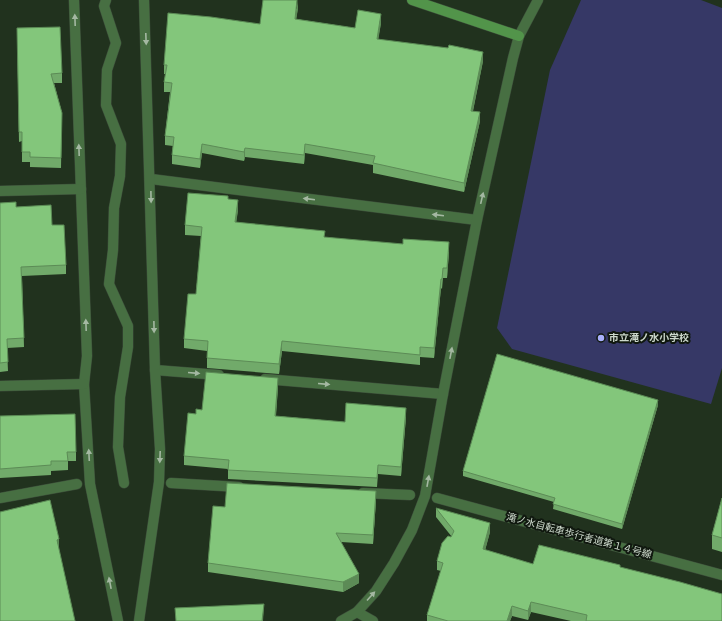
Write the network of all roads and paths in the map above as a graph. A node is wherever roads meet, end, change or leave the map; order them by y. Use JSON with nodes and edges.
{"nodes":[{"id":1,"x":74,"y":0,"type":"edge"},
{"id":2,"x":106,"y":0,"type":"edge"},
{"id":3,"x":144,"y":0,"type":"edge"},
{"id":4,"x":412,"y":0,"type":"edge"},
{"id":5,"x":538,"y":0,"type":"edge"},
{"id":6,"x":519,"y":36,"type":"junction"},
{"id":7,"x":151,"y":179,"type":"junction"},
{"id":8,"x":81,"y":189,"type":"junction"},
{"id":9,"x":0,"y":191,"type":"edge"},
{"id":10,"x":477,"y":220,"type":"junction"},
{"id":11,"x":156,"y":370,"type":"junction"},
{"id":12,"x":228,"y":376,"type":"edge"},
{"id":13,"x":252,"y":378,"type":"edge"},
{"id":14,"x":84,"y":384,"type":"junction"},
{"id":15,"x":0,"y":386,"type":"edge"},
{"id":16,"x":443,"y":394,"type":"junction"},
{"id":17,"x":124,"y":483,"type":"dead end"},
{"id":18,"x":171,"y":483,"type":"dead end"},
{"id":19,"x":77,"y":484,"type":"dead end"},
{"id":20,"x":250,"y":487,"type":"edge"},
{"id":21,"x":350,"y":492,"type":"edge"},
{"id":22,"x":410,"y":495,"type":"dead end"},
{"id":23,"x":0,"y":498,"type":"edge"},
{"id":24,"x":437,"y":498,"type":"dead end"},
{"id":25,"x":722,"y":575,"type":"edge"},
{"id":26,"x":357,"y":612,"type":"junction"},
{"id":27,"x":118,"y":621,"type":"edge"},
{"id":28,"x":139,"y":621,"type":"edge"},
{"id":29,"x":341,"y":621,"type":"edge"},
{"id":30,"x":373,"y":621,"type":"edge"}],
"edges":[{"from":8,"to":1,"type":"street","one_way":true},
{"from":2,"to":17,"type":"street"},
{"from":3,"to":7,"type":"street","one_way":true},
{"from":4,"to":6,"type":"street"},
{"from":5,"to":6,"type":"street"},
{"from":10,"to":6,"type":"street","one_way":true},
{"from":10,"to":7,"type":"street","one_way":true},
{"from":7,"to":11,"type":"street","one_way":true},
{"from":8,"to":9,"type":"street"},
{"from":14,"to":8,"type":"street","one_way":true},
{"from":16,"to":10,"type":"street","one_way":true},
{"from":11,"to":12,"type":"street","one_way":true},
{"from":11,"to":28,"type":"street","one_way":true},
{"from":13,"to":16,"type":"street","one_way":true},
{"from":14,"to":15,"type":"street"},
{"from":27,"to":14,"type":"street","one_way":true},
{"from":26,"to":16,"type":"street","one_way":true},
{"from":18,"to":20,"type":"street"},
{"from":19,"to":23,"type":"street"},
{"from":21,"to":22,"type":"street"},
{"from":24,"to":25,"type":"street","name":"滝ノ水自転車歩行者道第１４号線"},
{"from":26,"to":29,"type":"street"},
{"from":26,"to":30,"type":"street"}]}
